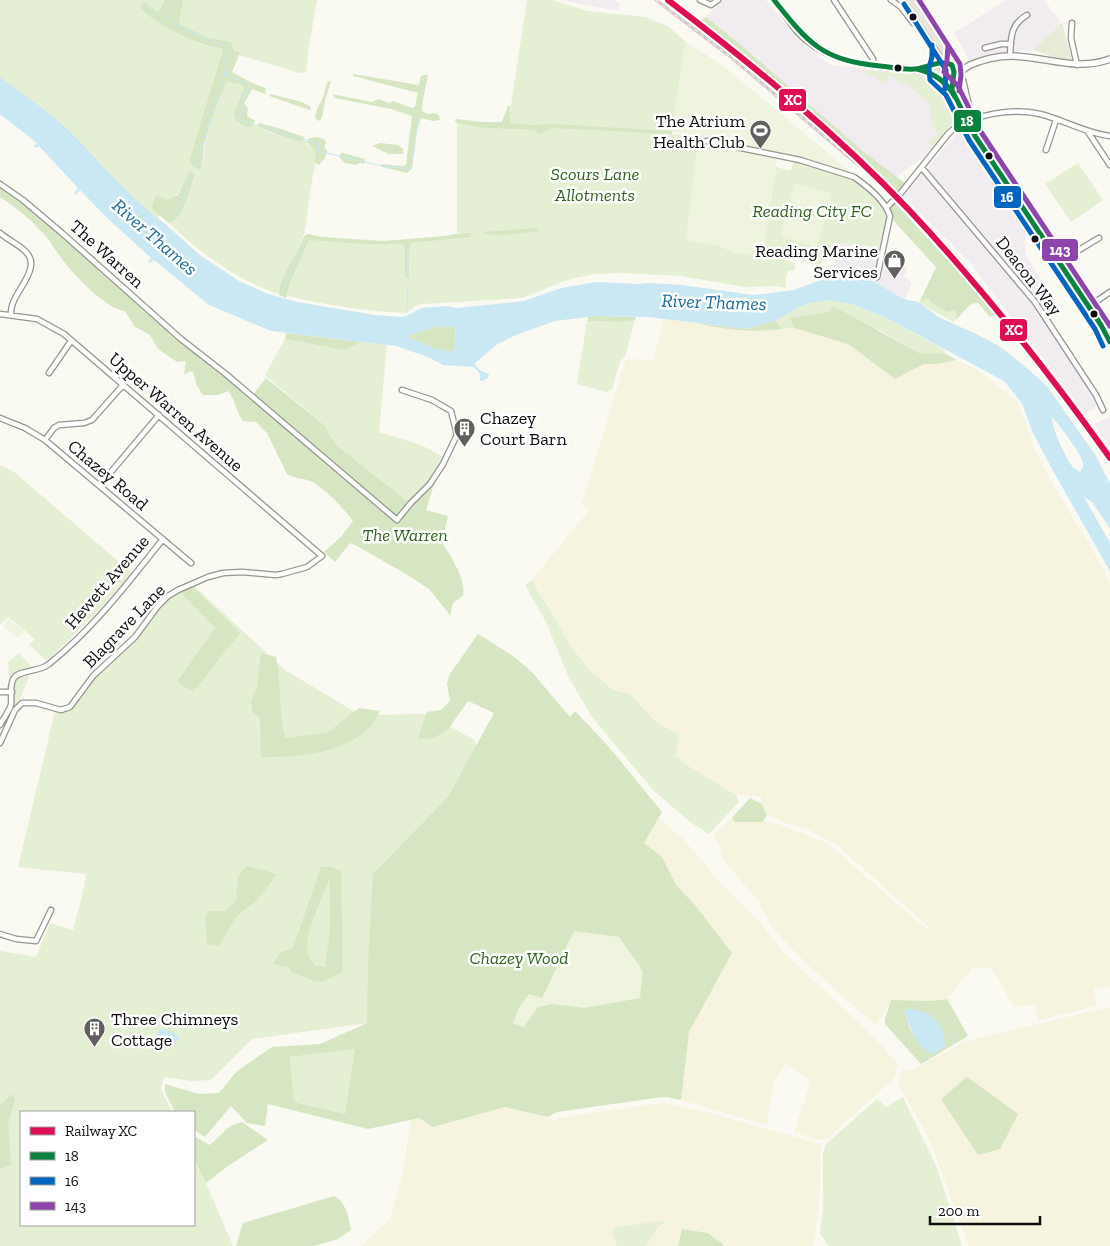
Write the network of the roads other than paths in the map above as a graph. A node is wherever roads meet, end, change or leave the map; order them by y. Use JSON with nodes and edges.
{"nodes":[{"id":1,"x":700,"y":0,"type":"edge"},
{"id":2,"x":718,"y":0,"type":"edge"},
{"id":3,"x":774,"y":0,"type":"edge"},
{"id":4,"x":834,"y":0,"type":"edge"},
{"id":5,"x":891,"y":0,"type":"edge"},
{"id":6,"x":910,"y":0,"type":"edge"},
{"id":7,"x":901,"y":6,"type":"junction"},
{"id":8,"x":1027,"y":15,"type":"dead end"},
{"id":9,"x":914,"y":23,"type":"dead end"},
{"id":10,"x":1070,"y":26,"type":"dead end"},
{"id":11,"x":1011,"y":44,"type":"junction"},
{"id":12,"x":940,"y":45,"type":"junction"},
{"id":13,"x":986,"y":48,"type":"dead end"},
{"id":14,"x":1010,"y":56,"type":"junction"},
{"id":15,"x":1110,"y":59,"type":"edge"},
{"id":16,"x":938,"y":64,"type":"junction"},
{"id":17,"x":951,"y":64,"type":"junction"},
{"id":18,"x":1077,"y":65,"type":"junction"},
{"id":19,"x":874,"y":66,"type":"junction"},
{"id":20,"x":968,"y":66,"type":"junction"},
{"id":21,"x":918,"y":69,"type":"junction"},
{"id":22,"x":954,"y":76,"type":"junction"},
{"id":23,"x":938,"y":77,"type":"junction"},
{"id":24,"x":963,"y":80,"type":"dead end"},
{"id":25,"x":952,"y":90,"type":"junction"},
{"id":26,"x":977,"y":117,"type":"junction"},
{"id":27,"x":1056,"y":120,"type":"junction"},
{"id":28,"x":967,"y":121,"type":"junction"},
{"id":29,"x":1088,"y":132,"type":"junction"},
{"id":30,"x":1110,"y":136,"type":"edge"},
{"id":31,"x":708,"y":140,"type":"dead end"},
{"id":32,"x":1046,"y":150,"type":"dead end"},
{"id":33,"x":1110,"y":165,"type":"edge"},
{"id":34,"x":922,"y":168,"type":"junction"},
{"id":35,"x":0,"y":184,"type":"edge"},
{"id":36,"x":900,"y":194,"type":"dead end"},
{"id":37,"x":892,"y":202,"type":"dead end"},
{"id":38,"x":887,"y":207,"type":"junction"},
{"id":39,"x":0,"y":233,"type":"edge"},
{"id":40,"x":1099,"y":238,"type":"dead end"},
{"id":41,"x":1059,"y":262,"type":"junction"},
{"id":42,"x":877,"y":277,"type":"dead end"},
{"id":43,"x":1110,"y":292,"type":"edge"},
{"id":44,"x":1088,"y":307,"type":"junction"},
{"id":45,"x":0,"y":314,"type":"edge"},
{"id":46,"x":11,"y":314,"type":"junction"},
{"id":47,"x":71,"y":341,"type":"junction"},
{"id":48,"x":1110,"y":342,"type":"edge"},
{"id":49,"x":49,"y":373,"type":"dead end"},
{"id":50,"x":124,"y":385,"type":"junction"},
{"id":51,"x":402,"y":390,"type":"dead end"},
{"id":52,"x":1103,"y":410,"type":"dead end"},
{"id":53,"x":159,"y":416,"type":"junction"},
{"id":54,"x":0,"y":418,"type":"edge"},
{"id":55,"x":45,"y":440,"type":"junction"},
{"id":56,"x":100,"y":485,"type":"junction"},
{"id":57,"x":163,"y":539,"type":"junction"},
{"id":58,"x":322,"y":556,"type":"joint"},
{"id":59,"x":191,"y":563,"type":"dead end"},
{"id":60,"x":0,"y":692,"type":"edge"},
{"id":61,"x":12,"y":692,"type":"junction"},
{"id":62,"x":11,"y":706,"type":"junction"},
{"id":63,"x":15,"y":710,"type":"junction"},
{"id":64,"x":0,"y":725,"type":"edge"},
{"id":65,"x":0,"y":743,"type":"edge"},
{"id":66,"x":52,"y":910,"type":"dead end"},
{"id":67,"x":0,"y":934,"type":"edge"}],
"edges":[{"from":1,"to":2,"type":"street"},
{"from":3,"to":19,"type":"street"},
{"from":4,"to":19,"type":"street"},
{"from":5,"to":7,"type":"street"},
{"from":6,"to":7,"type":"street"},
{"from":6,"to":12,"type":"main road"},
{"from":7,"to":9,"type":"street"},
{"from":8,"to":11,"type":"street"},
{"from":10,"to":18,"type":"street"},
{"from":11,"to":13,"type":"street"},
{"from":11,"to":14,"type":"street"},
{"from":12,"to":16,"type":"main road"},
{"from":12,"to":17,"type":"main road"},
{"from":14,"to":18,"type":"street"},
{"from":14,"to":20,"type":"street"},
{"from":15,"to":18,"type":"street"},
{"from":16,"to":17,"type":"main road"},
{"from":16,"to":21,"type":"street"},
{"from":16,"to":23,"type":"main road"},
{"from":17,"to":20,"type":"street"},
{"from":17,"to":22,"type":"main road"},
{"from":19,"to":21,"type":"street"},
{"from":20,"to":22,"type":"street"},
{"from":21,"to":23,"type":"street"},
{"from":22,"to":23,"type":"main road"},
{"from":22,"to":25,"type":"main road"},
{"from":23,"to":25,"type":"main road"},
{"from":24,"to":26,"type":"street"},
{"from":25,"to":28,"type":"main road"},
{"from":26,"to":27,"type":"street"},
{"from":26,"to":28,"type":"street"},
{"from":27,"to":29,"type":"street"},
{"from":27,"to":32,"type":"street"},
{"from":28,"to":34,"type":"street"},
{"from":28,"to":41,"type":"main road"},
{"from":29,"to":30,"type":"street"},
{"from":29,"to":33,"type":"street"},
{"from":31,"to":38,"type":"street"},
{"from":34,"to":36,"type":"street"},
{"from":34,"to":52,"type":"street","name":"Deacon Way"},
{"from":35,"to":51,"type":"street","name":"The Warren"},
{"from":37,"to":38,"type":"street"},
{"from":38,"to":42,"type":"street"},
{"from":39,"to":46,"type":"street"},
{"from":40,"to":41,"type":"street"},
{"from":41,"to":44,"type":"main road"},
{"from":43,"to":44,"type":"street"},
{"from":44,"to":48,"type":"main road"},
{"from":45,"to":46,"type":"street","name":"Upper Warren Avenue"},
{"from":46,"to":47,"type":"street","name":"Upper Warren Avenue"},
{"from":47,"to":49,"type":"street"},
{"from":47,"to":50,"type":"street","name":"Upper Warren Avenue"},
{"from":50,"to":53,"type":"street","name":"Upper Warren Avenue"},
{"from":50,"to":55,"type":"street"},
{"from":53,"to":56,"type":"street"},
{"from":53,"to":58,"type":"street","name":"Upper Warren Avenue"},
{"from":54,"to":55,"type":"street","name":"Chazey Road"},
{"from":55,"to":56,"type":"street","name":"Chazey Road"},
{"from":56,"to":57,"type":"street","name":"Chazey Road"},
{"from":57,"to":59,"type":"street","name":"Chazey Road"},
{"from":57,"to":61,"type":"street","name":"Hewett Avenue"},
{"from":58,"to":63,"type":"street","name":"Blagrave Lane"},
{"from":60,"to":61,"type":"street"},
{"from":61,"to":62,"type":"street","name":"Hewett Avenue"},
{"from":62,"to":63,"type":"street"},
{"from":62,"to":64,"type":"street","name":"Hewett Avenue"},
{"from":63,"to":65,"type":"street"},
{"from":66,"to":67,"type":"street"}]}
